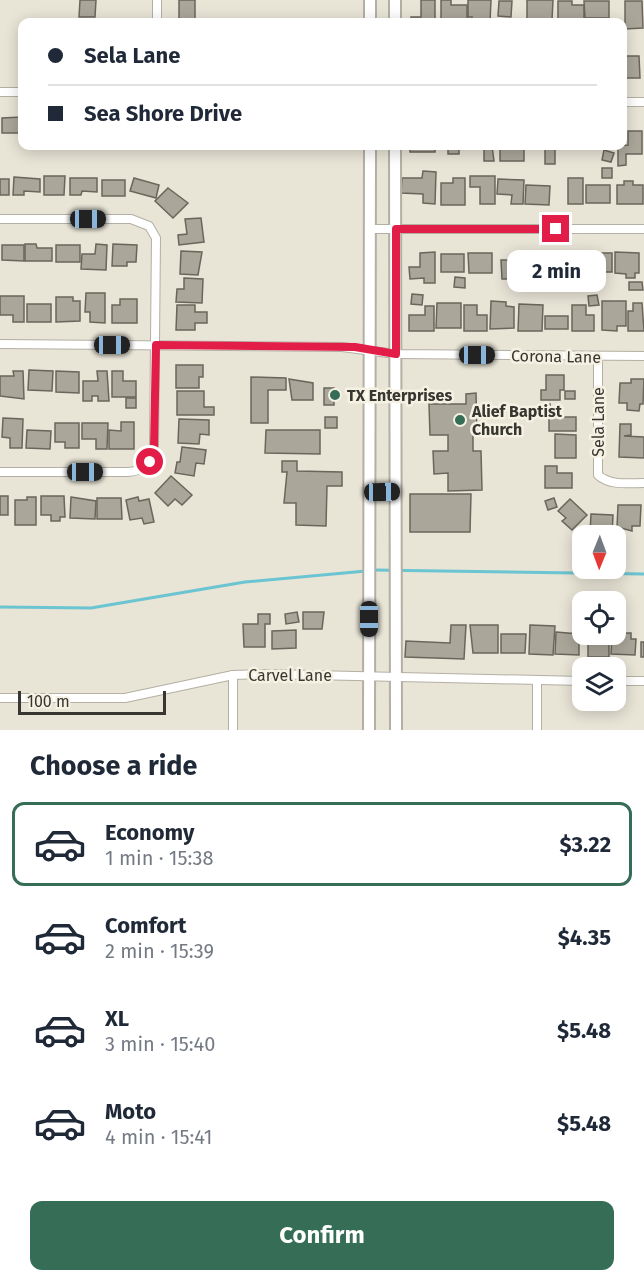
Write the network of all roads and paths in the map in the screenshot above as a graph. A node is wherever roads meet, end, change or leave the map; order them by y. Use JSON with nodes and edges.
{"nodes":[{"id":1,"x":157,"y":0,"type":"edge"},
{"id":2,"x":370,"y":0,"type":"edge"},
{"id":3,"x":395,"y":0,"type":"edge"},
{"id":4,"x":157,"y":18,"type":"edge"},
{"id":5,"x":370,"y":18,"type":"edge"},
{"id":6,"x":395,"y":18,"type":"edge"},
{"id":7,"x":0,"y":92,"type":"edge"},
{"id":8,"x":18,"y":92,"type":"edge"},
{"id":9,"x":627,"y":102,"type":"edge"},
{"id":10,"x":644,"y":102,"type":"edge"},
{"id":11,"x":370,"y":150,"type":"edge"},
{"id":12,"x":395,"y":150,"type":"edge"},
{"id":13,"x":0,"y":219,"type":"edge"},
{"id":14,"x":370,"y":229,"type":"junction"},
{"id":15,"x":396,"y":229,"type":"junction"},
{"id":16,"x":644,"y":229,"type":"edge"},
{"id":17,"x":0,"y":344,"type":"edge"},
{"id":18,"x":156,"y":345,"type":"junction"},
{"id":19,"x":371,"y":349,"type":"junction"},
{"id":20,"x":396,"y":354,"type":"junction"},
{"id":21,"x":598,"y":356,"type":"junction"},
{"id":22,"x":644,"y":356,"type":"edge"},
{"id":23,"x":0,"y":472,"type":"edge"},
{"id":24,"x":644,"y":483,"type":"edge"},
{"id":25,"x":395,"y":491,"type":"junction"},
{"id":26,"x":370,"y":492,"type":"junction"},
{"id":27,"x":233,"y":675,"type":"junction"},
{"id":28,"x":369,"y":675,"type":"junction"},
{"id":29,"x":395,"y":676,"type":"junction"},
{"id":30,"x":572,"y":681,"type":"edge"},
{"id":31,"x":626,"y":681,"type":"edge"},
{"id":32,"x":644,"y":681,"type":"edge"},
{"id":33,"x":537,"y":682,"type":"junction"},
{"id":34,"x":0,"y":698,"type":"edge"},
{"id":35,"x":233,"y":730,"type":"edge"},
{"id":36,"x":369,"y":730,"type":"edge"},
{"id":37,"x":396,"y":730,"type":"edge"},
{"id":38,"x":537,"y":730,"type":"edge"}],
"edges":[{"from":1,"to":4,"type":"street"},
{"from":2,"to":5,"type":"main road"},
{"from":3,"to":6,"type":"main road"},
{"from":7,"to":8,"type":"street"},
{"from":9,"to":10,"type":"street"},
{"from":11,"to":14,"type":"main road"},
{"from":12,"to":15,"type":"main road"},
{"from":13,"to":18,"type":"street"},
{"from":14,"to":15,"type":"street"},
{"from":14,"to":19,"type":"main road"},
{"from":15,"to":16,"type":"street"},
{"from":15,"to":20,"type":"main road"},
{"from":17,"to":18,"type":"street","name":"Corona Lane"},
{"from":18,"to":19,"type":"street","name":"Corona Lane"},
{"from":18,"to":23,"type":"street"},
{"from":19,"to":20,"type":"street","name":"Corona Lane"},
{"from":19,"to":26,"type":"main road"},
{"from":20,"to":21,"type":"street","name":"Corona Lane"},
{"from":20,"to":25,"type":"main road"},
{"from":21,"to":22,"type":"street","name":"Corona Lane"},
{"from":21,"to":24,"type":"street","name":"Sela Lane"},
{"from":25,"to":26,"type":"main road"},
{"from":25,"to":29,"type":"main road"},
{"from":26,"to":28,"type":"main road"},
{"from":27,"to":28,"type":"street","name":"Carvel Lane"},
{"from":27,"to":34,"type":"street","name":"Carvel Lane"},
{"from":27,"to":35,"type":"street"},
{"from":28,"to":29,"type":"street","name":"Carvel Lane"},
{"from":28,"to":36,"type":"main road"},
{"from":29,"to":33,"type":"street","name":"Carvel Lane"},
{"from":29,"to":37,"type":"main road"},
{"from":30,"to":33,"type":"street","name":"Carvel Lane"},
{"from":31,"to":32,"type":"street"},
{"from":33,"to":38,"type":"street"}]}
